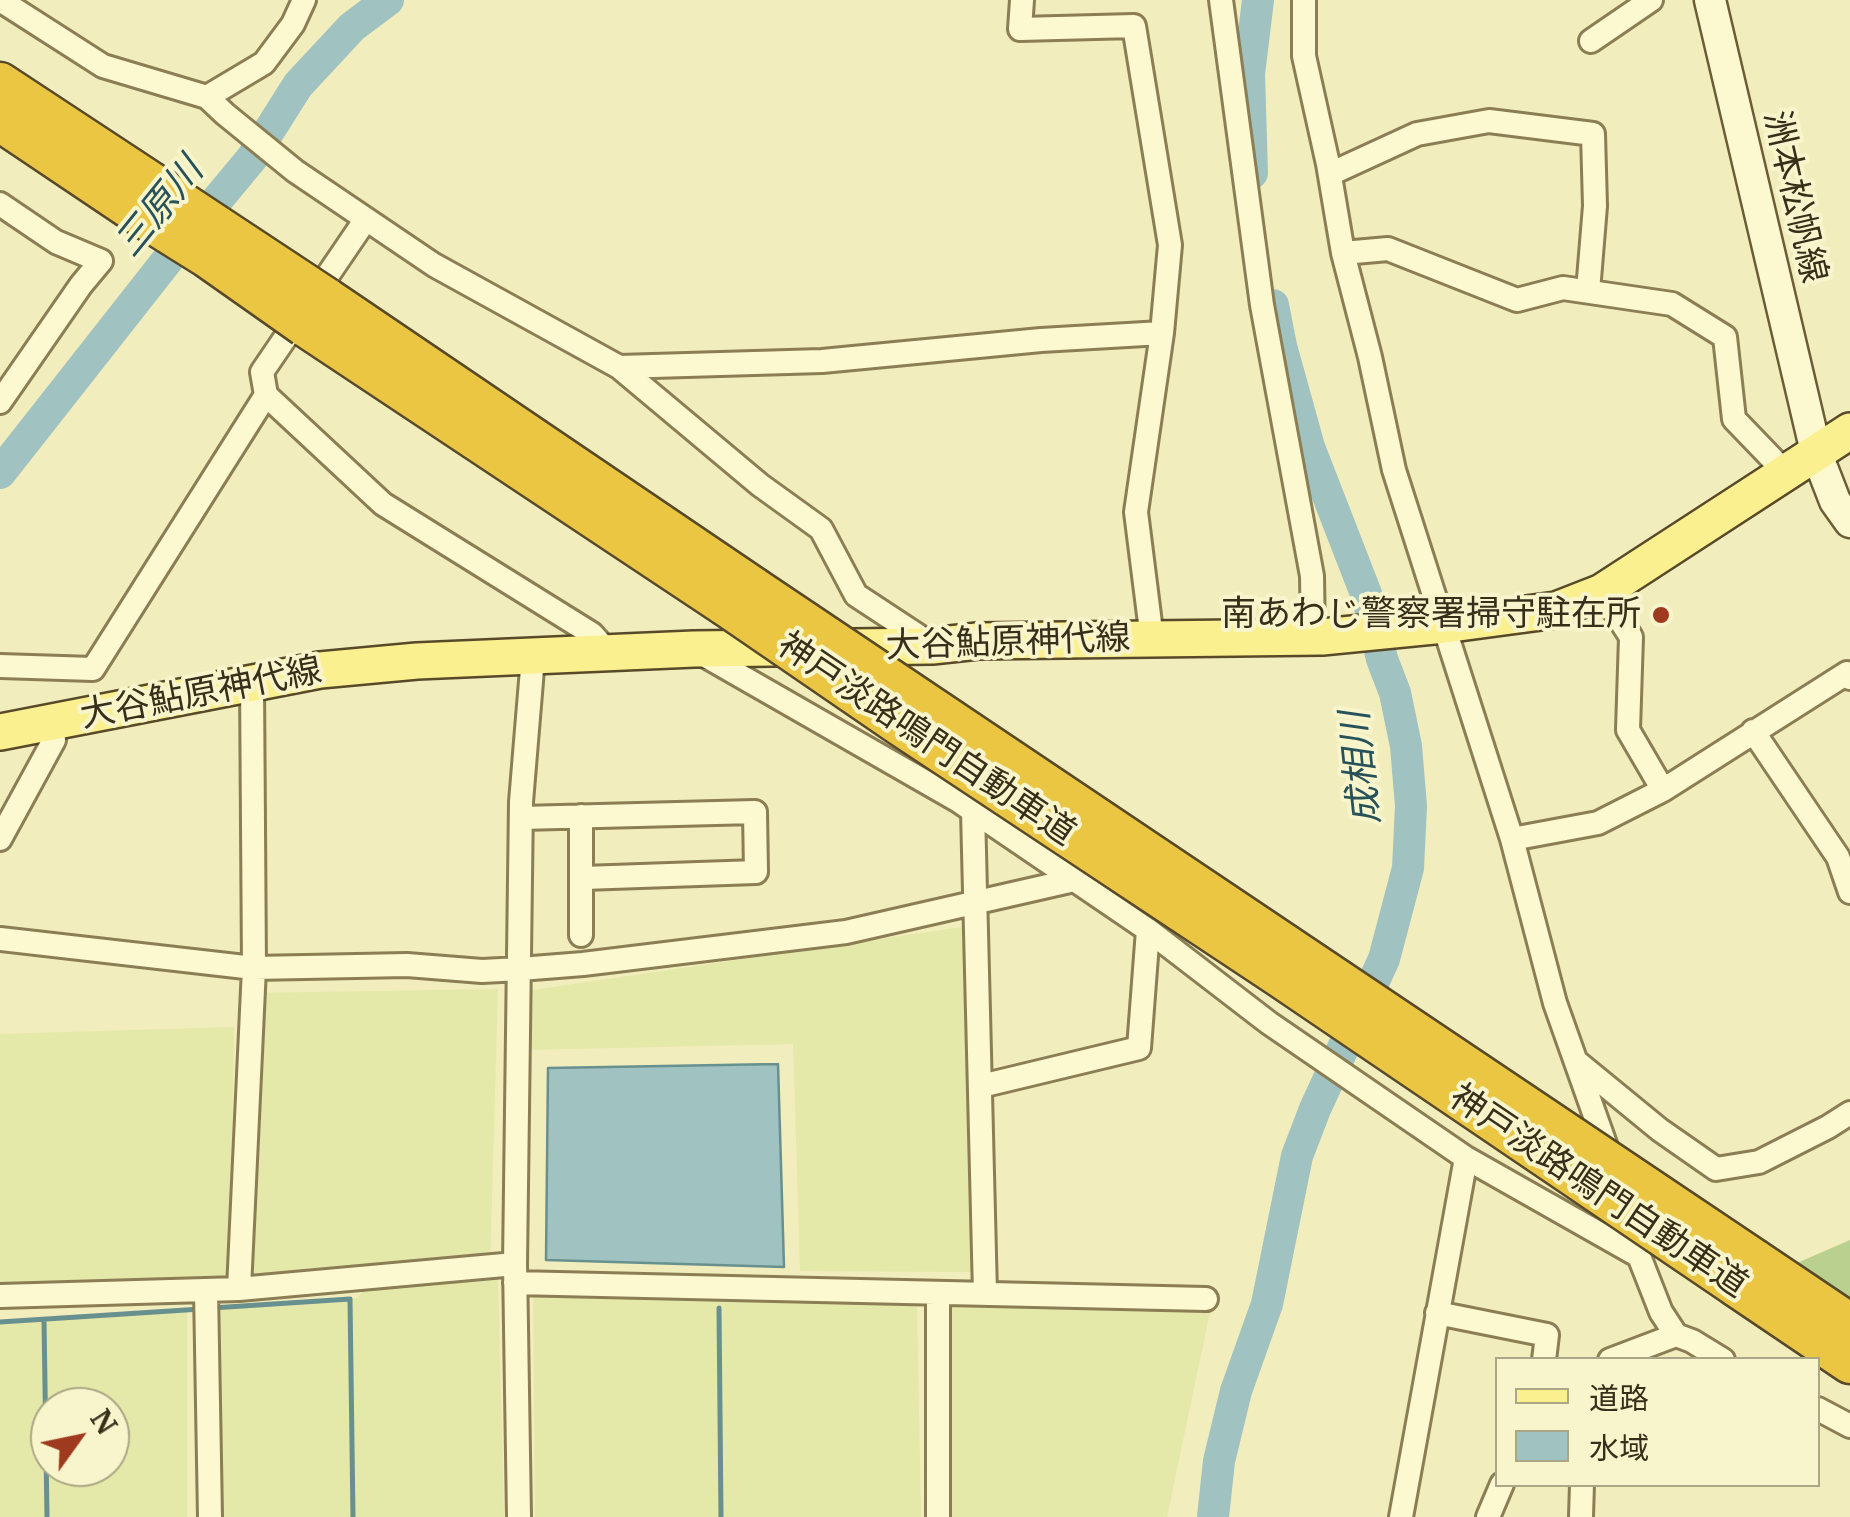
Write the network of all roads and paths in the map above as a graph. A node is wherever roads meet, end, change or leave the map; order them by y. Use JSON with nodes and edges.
{"nodes":[{"id":1,"x":0,"y":0,"type":"edge"},
{"id":2,"x":304,"y":0,"type":"edge"},
{"id":3,"x":1022,"y":0,"type":"edge"},
{"id":4,"x":1221,"y":0,"type":"edge"},
{"id":5,"x":1304,"y":0,"type":"edge"},
{"id":6,"x":1651,"y":0,"type":"edge"},
{"id":7,"x":1710,"y":0,"type":"edge"},
{"id":8,"x":1591,"y":41,"type":"dead end"},
{"id":9,"x":0,"y":83,"type":"edge"},
{"id":10,"x":207,"y":96,"type":"junction"},
{"id":11,"x":0,"y":121,"type":"edge"},
{"id":12,"x":1330,"y":174,"type":"junction"},
{"id":13,"x":152,"y":203,"type":"junction"},
{"id":14,"x":0,"y":204,"type":"edge"},
{"id":15,"x":366,"y":219,"type":"junction"},
{"id":16,"x":1343,"y":254,"type":"junction"},
{"id":17,"x":1588,"y":292,"type":"junction"},
{"id":18,"x":1162,"y":332,"type":"junction"},
{"id":19,"x":619,"y":367,"type":"junction"},
{"id":20,"x":266,"y":395,"type":"junction"},
{"id":21,"x":0,"y":402,"type":"edge"},
{"id":22,"x":1850,"y":431,"type":"edge"},
{"id":23,"x":1816,"y":452,"type":"junction"},
{"id":24,"x":1785,"y":472,"type":"junction"},
{"id":25,"x":1850,"y":522,"type":"edge"},
{"id":26,"x":1602,"y":592,"type":"junction"},
{"id":27,"x":1436,"y":626,"type":"junction"},
{"id":28,"x":1318,"y":637,"type":"junction"},
{"id":29,"x":1152,"y":639,"type":"junction"},
{"id":30,"x":932,"y":646,"type":"junction"},
{"id":31,"x":694,"y":650,"type":"junction"},
{"id":32,"x":609,"y":653,"type":"junction"},
{"id":33,"x":533,"y":657,"type":"junction"},
{"id":34,"x":0,"y":666,"type":"edge"},
{"id":35,"x":1849,"y":674,"type":"edge"},
{"id":36,"x":252,"y":682,"type":"junction"},
{"id":37,"x":1752,"y":731,"type":"junction"},
{"id":38,"x":0,"y":732,"type":"edge"},
{"id":39,"x":54,"y":740,"type":"dead end"},
{"id":40,"x":1663,"y":790,"type":"junction"},
{"id":41,"x":974,"y":811,"type":"junction"},
{"id":42,"x":580,"y":816,"type":"junction"},
{"id":43,"x":521,"y":818,"type":"junction"},
{"id":44,"x":0,"y":839,"type":"edge"},
{"id":45,"x":1512,"y":839,"type":"junction"},
{"id":46,"x":582,"y":878,"type":"junction"},
{"id":47,"x":1074,"y":880,"type":"junction"},
{"id":48,"x":1850,"y":892,"type":"edge"},
{"id":49,"x":977,"y":902,"type":"junction"},
{"id":50,"x":1148,"y":930,"type":"junction"},
{"id":51,"x":582,"y":935,"type":"dead end"},
{"id":52,"x":0,"y":938,"type":"edge"},
{"id":53,"x":254,"y":968,"type":"junction"},
{"id":54,"x":520,"y":969,"type":"junction"},
{"id":55,"x":1577,"y":1062,"type":"junction"},
{"id":56,"x":980,"y":1086,"type":"junction"},
{"id":57,"x":1850,"y":1113,"type":"edge"},
{"id":58,"x":1466,"y":1158,"type":"junction"},
{"id":59,"x":1639,"y":1256,"type":"junction"},
{"id":60,"x":515,"y":1273,"type":"junction"},
{"id":61,"x":1745,"y":1273,"type":"junction"},
{"id":62,"x":239,"y":1288,"type":"junction"},
{"id":63,"x":206,"y":1290,"type":"junction"},
{"id":64,"x":938,"y":1293,"type":"junction"},
{"id":65,"x":985,"y":1294,"type":"junction"},
{"id":66,"x":0,"y":1296,"type":"edge"},
{"id":67,"x":1206,"y":1300,"type":"dead end"},
{"id":68,"x":1437,"y":1313,"type":"junction"},
{"id":69,"x":1850,"y":1324,"type":"edge"},
{"id":70,"x":1676,"y":1336,"type":"junction"},
{"id":71,"x":1544,"y":1357,"type":"edge"},
{"id":72,"x":1618,"y":1357,"type":"edge"},
{"id":73,"x":1718,"y":1357,"type":"edge"},
{"id":74,"x":1850,"y":1363,"type":"edge"},
{"id":75,"x":1820,"y":1410,"type":"edge"},
{"id":76,"x":1850,"y":1426,"type":"edge"},
{"id":77,"x":1501,"y":1487,"type":"edge"},
{"id":78,"x":1582,"y":1487,"type":"edge"},
{"id":79,"x":210,"y":1517,"type":"edge"},
{"id":80,"x":519,"y":1517,"type":"edge"},
{"id":81,"x":938,"y":1517,"type":"edge"},
{"id":82,"x":1401,"y":1517,"type":"edge"},
{"id":83,"x":1488,"y":1517,"type":"edge"},
{"id":84,"x":1581,"y":1517,"type":"edge"}],
"edges":[{"from":1,"to":10,"type":"street"},
{"from":2,"to":10,"type":"street"},
{"from":3,"to":18,"type":"street"},
{"from":4,"to":28,"type":"street"},
{"from":5,"to":12,"type":"street"},
{"from":6,"to":8,"type":"street"},
{"from":7,"to":23,"type":"main road","name":"洲本松帆線"},
{"from":9,"to":13,"type":"highway","name":"神戸淡路鳴門自動車道"},
{"from":10,"to":15,"type":"street"},
{"from":11,"to":13,"type":"highway","name":"神戸淡路鳴門自動車道"},
{"from":12,"to":16,"type":"street"},
{"from":12,"to":17,"type":"street"},
{"from":13,"to":61,"type":"highway","name":"神戸淡路鳴門自動車道","bridge":true},
{"from":14,"to":21,"type":"street"},
{"from":15,"to":19,"type":"street"},
{"from":15,"to":20,"type":"street"},
{"from":16,"to":17,"type":"street"},
{"from":16,"to":27,"type":"street"},
{"from":17,"to":24,"type":"street"},
{"from":18,"to":19,"type":"street"},
{"from":18,"to":29,"type":"street"},
{"from":19,"to":30,"type":"street"},
{"from":20,"to":32,"type":"street"},
{"from":20,"to":34,"type":"street"},
{"from":22,"to":23,"type":"main road","name":"大谷鮎原神代線"},
{"from":23,"to":24,"type":"main road","name":"大谷鮎原神代線"},
{"from":23,"to":25,"type":"main road","name":"洲本松帆線"},
{"from":24,"to":26,"type":"main road","name":"大谷鮎原神代線"},
{"from":26,"to":27,"type":"main road","name":"大谷鮎原神代線"},
{"from":26,"to":40,"type":"street"},
{"from":27,"to":28,"type":"main road","name":"大谷鮎原神代線"},
{"from":27,"to":45,"type":"street"},
{"from":28,"to":29,"type":"main road","name":"大谷鮎原神代線"},
{"from":29,"to":30,"type":"main road","name":"大谷鮎原神代線"},
{"from":30,"to":31,"type":"main road","name":"大谷鮎原神代線"},
{"from":31,"to":32,"type":"main road","name":"大谷鮎原神代線"},
{"from":31,"to":41,"type":"street"},
{"from":32,"to":33,"type":"main road","name":"大谷鮎原神代線"},
{"from":33,"to":36,"type":"main road","name":"大谷鮎原神代線"},
{"from":33,"to":43,"type":"street"},
{"from":35,"to":37,"type":"street"},
{"from":36,"to":38,"type":"main road","name":"大谷鮎原神代線"},
{"from":36,"to":53,"type":"street"},
{"from":37,"to":40,"type":"street"},
{"from":37,"to":48,"type":"street"},
{"from":39,"to":44,"type":"street"},
{"from":40,"to":45,"type":"street"},
{"from":41,"to":47,"type":"street"},
{"from":41,"to":49,"type":"street"},
{"from":42,"to":43,"type":"street"},
{"from":42,"to":46,"type":"street"},
{"from":42,"to":46,"type":"street"},
{"from":43,"to":54,"type":"street"},
{"from":45,"to":55,"type":"street"},
{"from":46,"to":51,"type":"street"},
{"from":47,"to":49,"type":"street"},
{"from":47,"to":50,"type":"street"},
{"from":49,"to":54,"type":"street"},
{"from":49,"to":56,"type":"street"},
{"from":50,"to":56,"type":"street"},
{"from":50,"to":58,"type":"street"},
{"from":52,"to":53,"type":"street"},
{"from":53,"to":54,"type":"street"},
{"from":53,"to":62,"type":"street"},
{"from":54,"to":60,"type":"street"},
{"from":55,"to":57,"type":"street"},
{"from":55,"to":59,"type":"street"},
{"from":56,"to":65,"type":"street"},
{"from":58,"to":59,"type":"street"},
{"from":58,"to":68,"type":"street"},
{"from":59,"to":70,"type":"street"},
{"from":60,"to":62,"type":"street"},
{"from":60,"to":64,"type":"street"},
{"from":60,"to":80,"type":"street"},
{"from":61,"to":69,"type":"highway","name":"神戸淡路鳴門自動車道"},
{"from":61,"to":74,"type":"highway","name":"神戸淡路鳴門自動車道"},
{"from":62,"to":63,"type":"street"},
{"from":63,"to":66,"type":"street"},
{"from":63,"to":79,"type":"street"},
{"from":64,"to":65,"type":"street"},
{"from":64,"to":81,"type":"street"},
{"from":65,"to":67,"type":"street"},
{"from":68,"to":71,"type":"street"},
{"from":68,"to":82,"type":"street"},
{"from":70,"to":72,"type":"street"},
{"from":70,"to":73,"type":"street"},
{"from":75,"to":76,"type":"street"},
{"from":77,"to":83,"type":"street"},
{"from":78,"to":84,"type":"street"}]}
